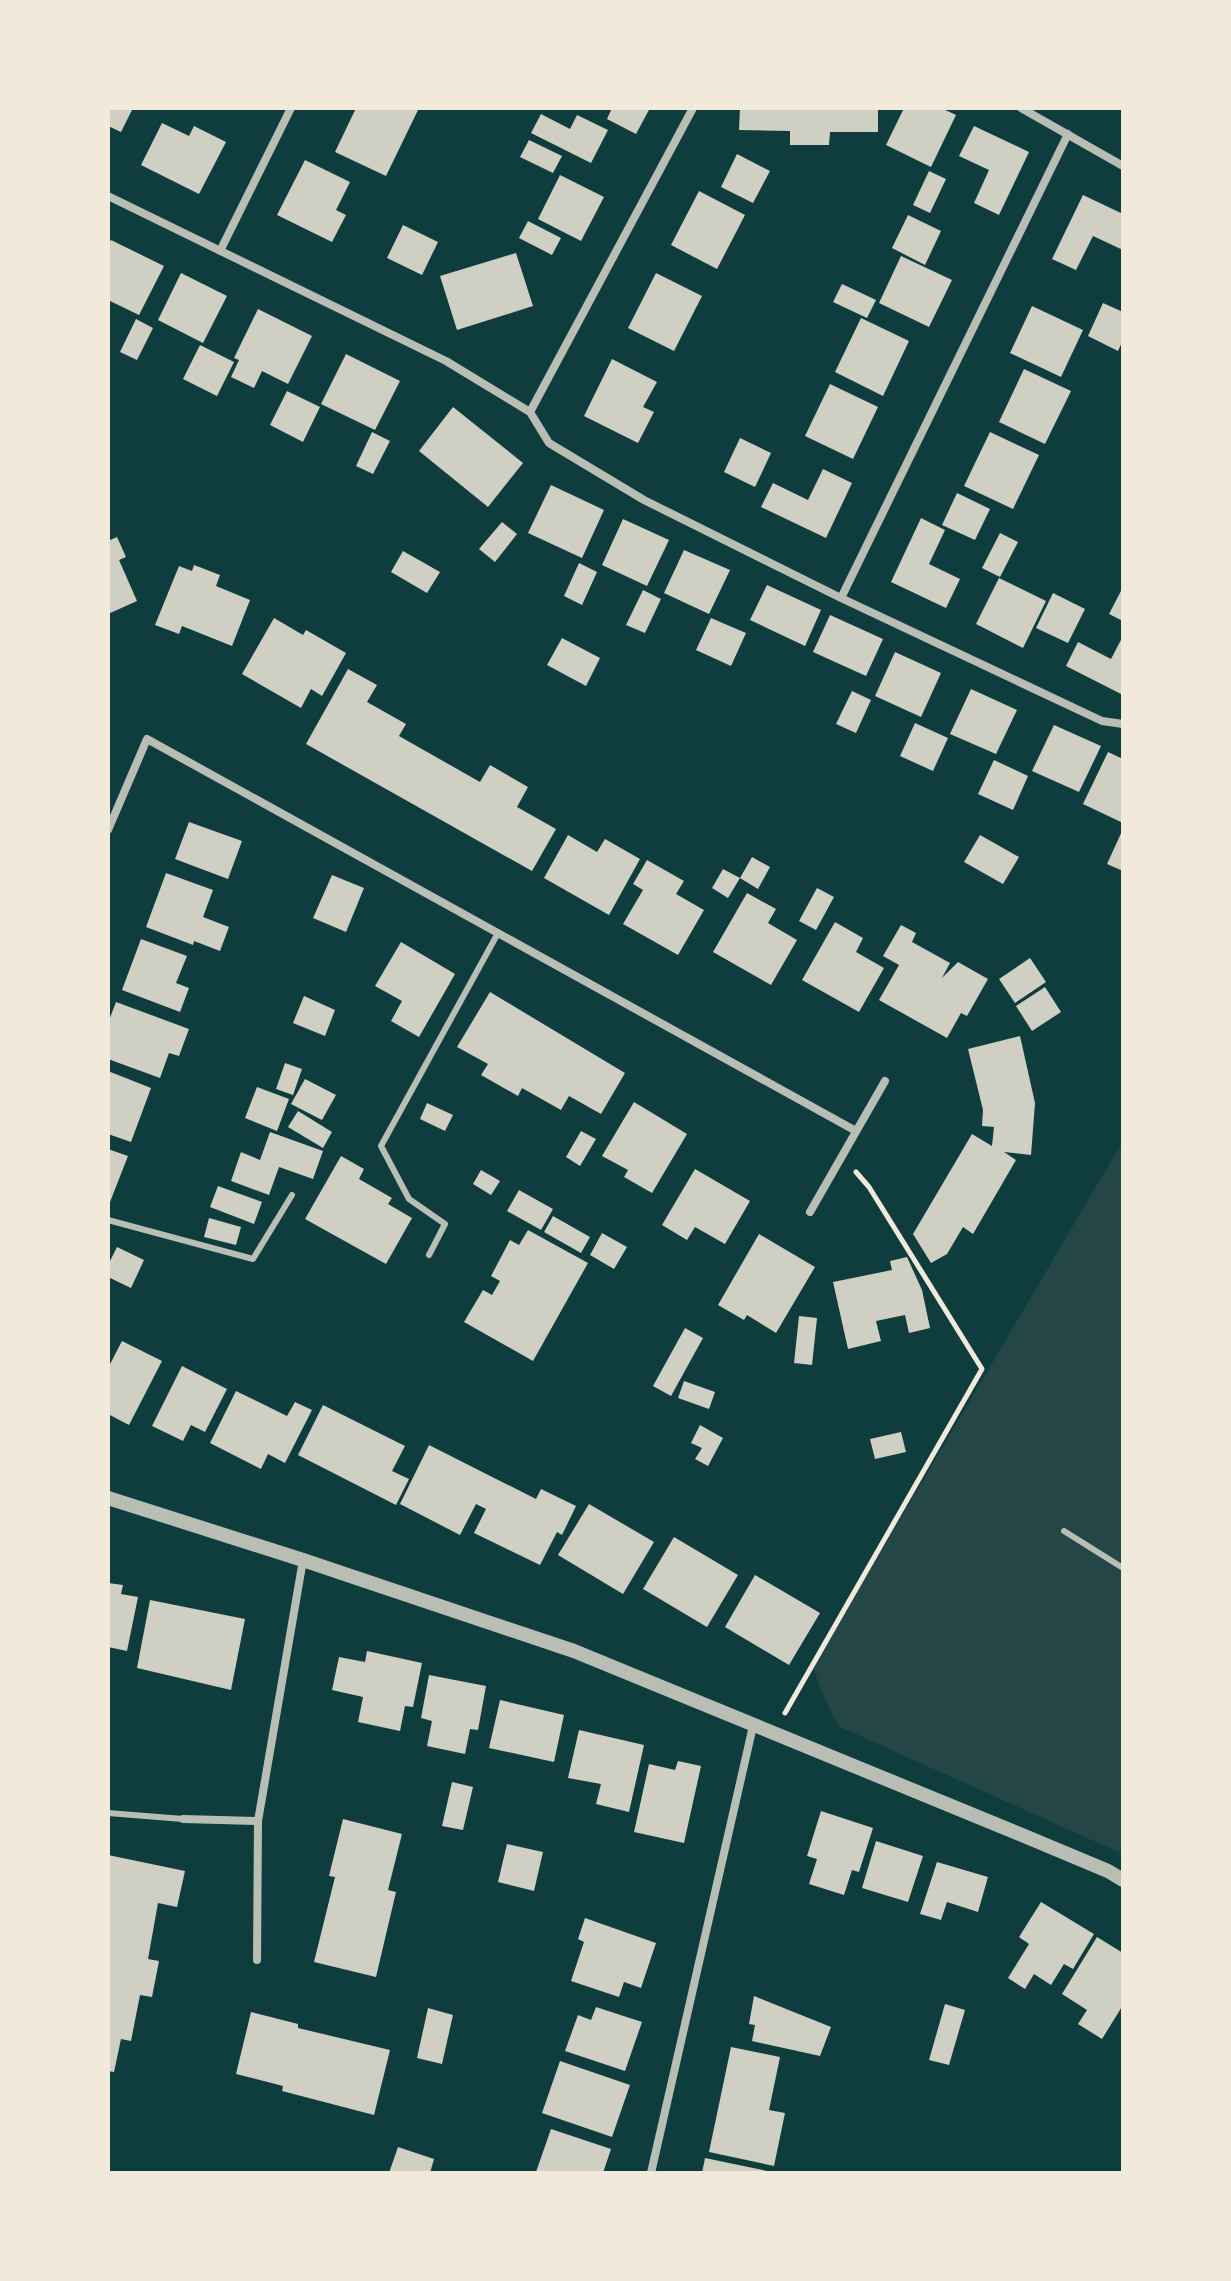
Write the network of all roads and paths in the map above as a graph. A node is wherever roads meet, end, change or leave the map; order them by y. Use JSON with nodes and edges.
{"nodes":[{"id":1,"x":291,"y":108,"type":"edge"},
{"id":2,"x":693,"y":108,"type":"edge"},
{"id":3,"x":1021,"y":108,"type":"edge"},
{"id":4,"x":1068,"y":134,"type":"junction"},
{"id":5,"x":1123,"y":166,"type":"edge"},
{"id":6,"x":108,"y":196,"type":"edge"},
{"id":7,"x":220,"y":251,"type":"junction"},
{"id":8,"x":530,"y":412,"type":"junction"},
{"id":9,"x":841,"y":598,"type":"junction"},
{"id":10,"x":1123,"y":724,"type":"edge"},
{"id":11,"x":108,"y":830,"type":"edge"},
{"id":12,"x":498,"y":933,"type":"junction"},
{"id":13,"x":885,"y":1081,"type":"dead end"},
{"id":14,"x":856,"y":1131,"type":"junction"},
{"id":15,"x":841,"y":1157,"type":"junction"},
{"id":16,"x":292,"y":1195,"type":"dead end"},
{"id":17,"x":810,"y":1212,"type":"dead end"},
{"id":18,"x":108,"y":1220,"type":"edge"},
{"id":19,"x":429,"y":1255,"type":"dead end"},
{"id":20,"x":108,"y":1498,"type":"edge"},
{"id":21,"x":1064,"y":1531,"type":"dead end"},
{"id":22,"x":303,"y":1560,"type":"junction"},
{"id":23,"x":1123,"y":1568,"type":"edge"},
{"id":24,"x":753,"y":1726,"type":"junction"},
{"id":25,"x":772,"y":1735,"type":"junction"},
{"id":26,"x":108,"y":1813,"type":"edge"},
{"id":27,"x":183,"y":1819,"type":"joint"},
{"id":28,"x":258,"y":1821,"type":"junction"},
{"id":29,"x":1123,"y":1880,"type":"edge"},
{"id":30,"x":257,"y":1960,"type":"dead end"},
{"id":31,"x":651,"y":2173,"type":"edge"}],
"edges":[{"from":1,"to":7,"type":"street"},
{"from":2,"to":8,"type":"street"},
{"from":3,"to":4,"type":"street"},
{"from":4,"to":5,"type":"street"},
{"from":4,"to":9,"type":"street"},
{"from":6,"to":7,"type":"street"},
{"from":7,"to":8,"type":"street"},
{"from":8,"to":9,"type":"street"},
{"from":9,"to":10,"type":"street"},
{"from":11,"to":12,"type":"street"},
{"from":12,"to":14,"type":"street"},
{"from":12,"to":19,"type":"lane"},
{"from":13,"to":14,"type":"street"},
{"from":14,"to":15,"type":"street"},
{"from":15,"to":17,"type":"street"},
{"from":15,"to":25,"type":"path"},
{"from":16,"to":18,"type":"lane"},
{"from":20,"to":22,"type":"street"},
{"from":21,"to":23,"type":"lane"},
{"from":22,"to":24,"type":"street"},
{"from":22,"to":28,"type":"street"},
{"from":24,"to":25,"type":"street"},
{"from":24,"to":31,"type":"street"},
{"from":25,"to":29,"type":"street"},
{"from":26,"to":27,"type":"lane"},
{"from":27,"to":28,"type":"street"},
{"from":28,"to":30,"type":"street"}]}
